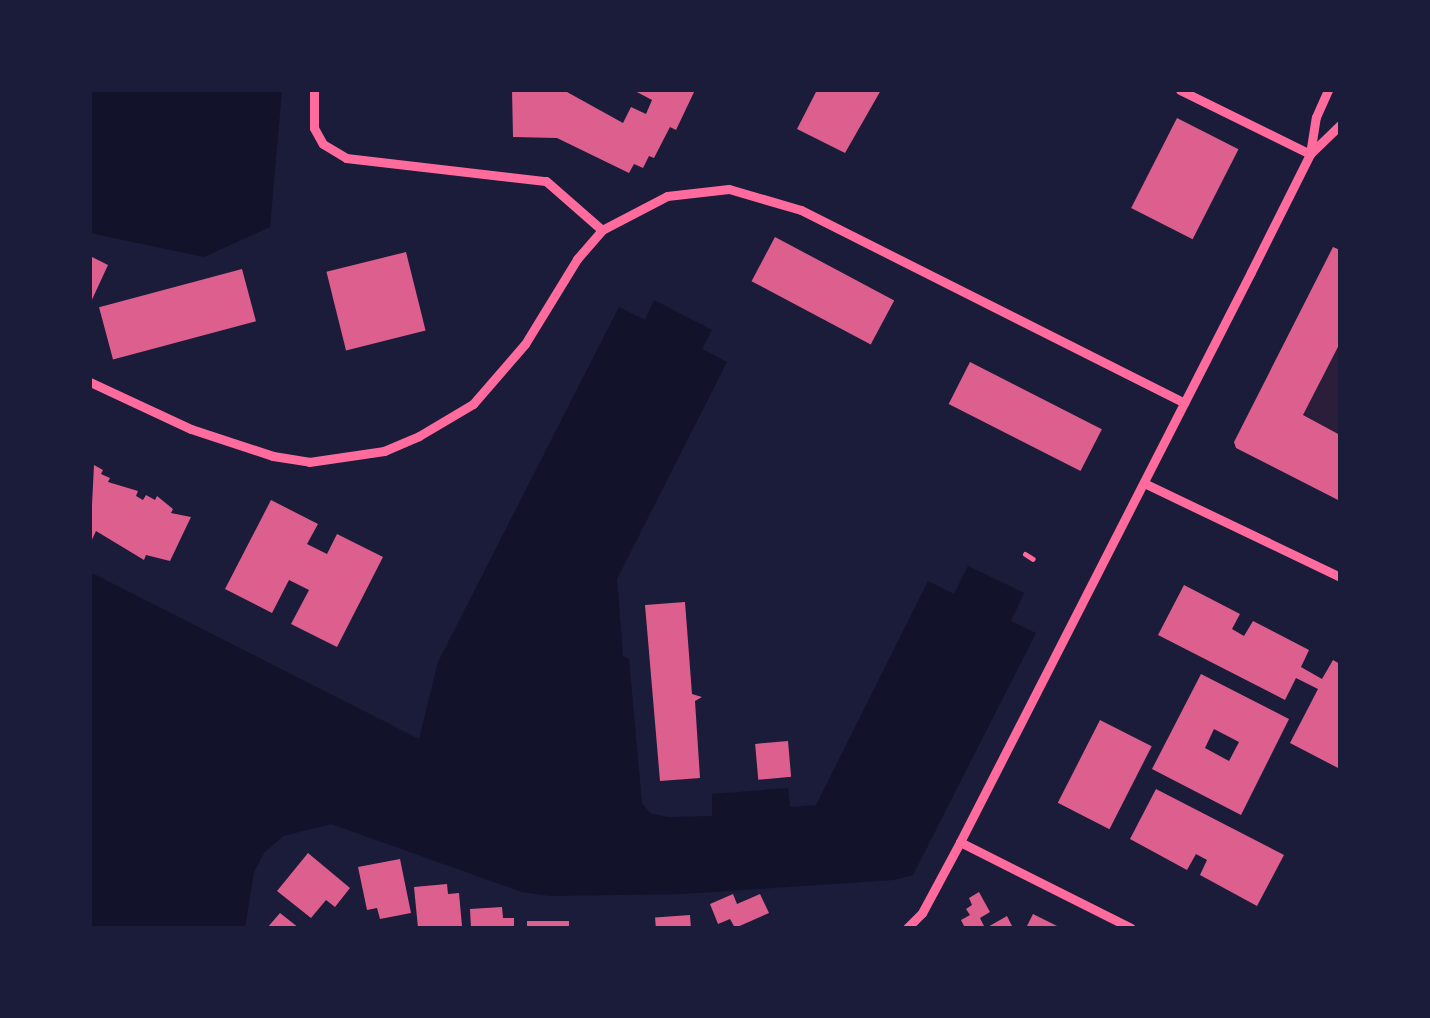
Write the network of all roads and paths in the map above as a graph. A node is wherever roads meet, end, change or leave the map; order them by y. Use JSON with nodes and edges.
{"nodes":[{"id":1,"x":314,"y":90,"type":"edge"},
{"id":2,"x":1180,"y":90,"type":"edge"},
{"id":3,"x":1328,"y":90,"type":"edge"},
{"id":4,"x":1340,"y":124,"type":"edge"},
{"id":5,"x":1310,"y":154,"type":"junction"},
{"id":6,"x":602,"y":230,"type":"junction"},
{"id":7,"x":90,"y":382,"type":"edge"},
{"id":8,"x":1184,"y":403,"type":"junction"},
{"id":9,"x":1144,"y":483,"type":"junction"},
{"id":10,"x":1025,"y":554,"type":"dead end"},
{"id":11,"x":1033,"y":558,"type":"dead end"},
{"id":12,"x":1340,"y":576,"type":"edge"},
{"id":13,"x":960,"y":842,"type":"junction"},
{"id":14,"x":909,"y":927,"type":"edge"},
{"id":15,"x":1132,"y":928,"type":"edge"}],
"edges":[{"from":1,"to":6,"type":"street"},
{"from":2,"to":5,"type":"street"},
{"from":3,"to":5,"type":"street"},
{"from":4,"to":5,"type":"street"},
{"from":5,"to":8,"type":"street"},
{"from":6,"to":7,"type":"street"},
{"from":6,"to":8,"type":"street"},
{"from":8,"to":9,"type":"street"},
{"from":9,"to":12,"type":"street"},
{"from":9,"to":13,"type":"street"},
{"from":10,"to":11,"type":"lane"},
{"from":13,"to":14,"type":"street"},
{"from":13,"to":15,"type":"street"}]}
